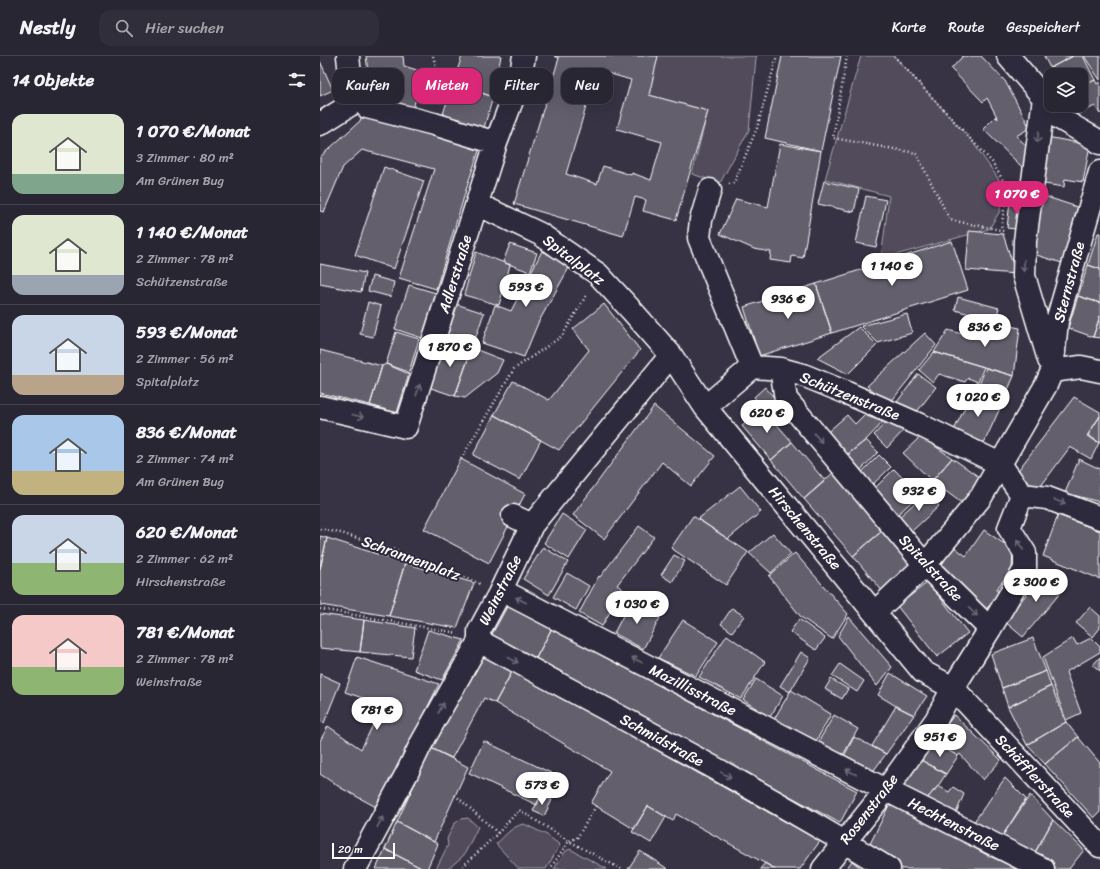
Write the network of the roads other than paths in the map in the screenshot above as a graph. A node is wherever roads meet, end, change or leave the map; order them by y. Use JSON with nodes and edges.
{"nodes":[{"id":1,"x":348,"y":56,"type":"edge"},
{"id":2,"x":524,"y":56,"type":"edge"},
{"id":3,"x":1008,"y":56,"type":"edge"},
{"id":4,"x":1044,"y":98,"type":"joint"},
{"id":5,"x":360,"y":105,"type":"junction"},
{"id":6,"x":1054,"y":112,"type":"edge"},
{"id":7,"x":320,"y":124,"type":"edge"},
{"id":8,"x":1098,"y":141,"type":"edge"},
{"id":9,"x":496,"y":144,"type":"junction"},
{"id":10,"x":1100,"y":172,"type":"edge"},
{"id":11,"x":710,"y":190,"type":"road end"},
{"id":12,"x":477,"y":204,"type":"junction"},
{"id":13,"x":670,"y":355,"type":"junction"},
{"id":14,"x":752,"y":367,"type":"junction"},
{"id":15,"x":781,"y":369,"type":"junction"},
{"id":16,"x":1052,"y":371,"type":"junction"},
{"id":17,"x":1100,"y":371,"type":"edge"},
{"id":18,"x":320,"y":407,"type":"edge"},
{"id":19,"x":705,"y":407,"type":"junction"},
{"id":20,"x":1000,"y":464,"type":"junction"},
{"id":21,"x":1022,"y":495,"type":"junction"},
{"id":22,"x":1100,"y":518,"type":"edge"},
{"id":23,"x":925,"y":565,"type":"junction"},
{"id":24,"x":500,"y":592,"type":"junction"},
{"id":25,"x":875,"y":612,"type":"junction"},
{"id":26,"x":990,"y":629,"type":"junction"},
{"id":27,"x":479,"y":641,"type":"junction"},
{"id":28,"x":953,"y":688,"type":"junction"},
{"id":29,"x":886,"y":790,"type":"junction"},
{"id":30,"x":844,"y":841,"type":"junction"},
{"id":31,"x":1100,"y":846,"type":"edge"},
{"id":32,"x":355,"y":869,"type":"edge"},
{"id":33,"x":823,"y":869,"type":"edge"},
{"id":34,"x":889,"y":869,"type":"edge"},
{"id":35,"x":1043,"y":869,"type":"edge"}],
"edges":[{"from":1,"to":5,"type":"street"},
{"from":2,"to":9,"type":"street","name":"Adlerstraße"},
{"from":3,"to":4,"type":"street"},
{"from":4,"to":16,"type":"street","one_way":true},
{"from":5,"to":7,"type":"street"},
{"from":5,"to":9,"type":"street"},
{"from":6,"to":8,"type":"street"},
{"from":9,"to":12,"type":"street","name":"Adlerstraße"},
{"from":10,"to":16,"type":"street","name":"Sternstraße"},
{"from":11,"to":14,"type":"street"},
{"from":12,"to":13,"type":"street","name":"Spitalplatz"},
{"from":18,"to":12,"type":"street","name":"Adlerstraße","one_way":true},
{"from":13,"to":19,"type":"street","name":"Hirschenstraße"},
{"from":13,"to":24,"type":"street","name":"Weinstraße"},
{"from":14,"to":15,"type":"street","name":"Schützenstraße"},
{"from":14,"to":19,"type":"street"},
{"from":15,"to":20,"type":"street","name":"Schützenstraße"},
{"from":15,"to":23,"type":"street","name":"Spitalstraße","one_way":true},
{"from":16,"to":17,"type":"street"},
{"from":16,"to":20,"type":"street","name":"Sternstraße"},
{"from":19,"to":25,"type":"street","name":"Hirschenstraße"},
{"from":20,"to":21,"type":"street"},
{"from":20,"to":23,"type":"street"},
{"from":21,"to":22,"type":"street","one_way":true},
{"from":26,"to":21,"type":"street","name":"Rosenstraße","one_way":true},
{"from":23,"to":25,"type":"street"},
{"from":23,"to":26,"type":"street","name":"Spitalstraße","one_way":true},
{"from":24,"to":27,"type":"street","name":"Weinstraße"},
{"from":29,"to":24,"type":"street","name":"Mazillisstraße","one_way":true},
{"from":25,"to":28,"type":"street","name":"Hirschenstraße"},
{"from":26,"to":28,"type":"street","name":"Rosenstraße"},
{"from":27,"to":30,"type":"street","name":"Schmidstraße","one_way":true},
{"from":32,"to":27,"type":"street","name":"Weinstraße","one_way":true},
{"from":28,"to":29,"type":"street","name":"Rosenstraße"},
{"from":28,"to":31,"type":"street","name":"Schäfflerstraße"},
{"from":29,"to":30,"type":"street","name":"Rosenstraße"},
{"from":29,"to":35,"type":"street","name":"Hechtenstraße"},
{"from":30,"to":33,"type":"street","name":"Rosenstraße"},
{"from":30,"to":34,"type":"street","name":"Schmidstraße"}]}
